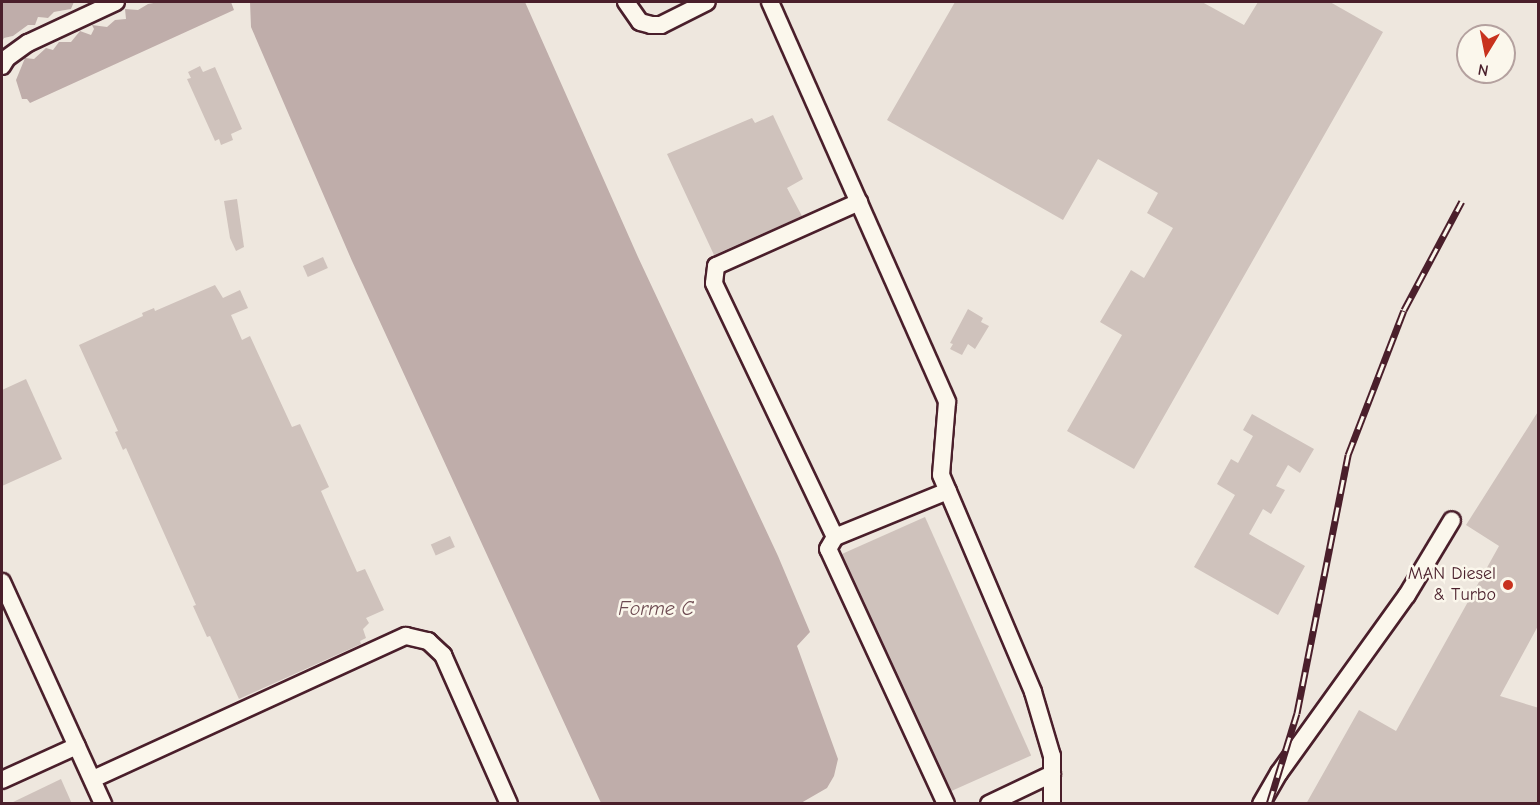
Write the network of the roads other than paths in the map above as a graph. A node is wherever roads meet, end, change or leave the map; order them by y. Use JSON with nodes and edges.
{"nodes":[{"id":1,"x":116,"y":2,"type":"edge"},
{"id":2,"x":626,"y":2,"type":"edge"},
{"id":3,"x":707,"y":2,"type":"edge"},
{"id":4,"x":770,"y":2,"type":"edge"},
{"id":5,"x":2,"y":66,"type":"edge"},
{"id":6,"x":859,"y":202,"type":"junction"},
{"id":7,"x":948,"y":491,"type":"junction"},
{"id":8,"x":1452,"y":520,"type":"dead end"},
{"id":9,"x":835,"y":537,"type":"junction"},
{"id":10,"x":2,"y":582,"type":"edge"},
{"id":11,"x":77,"y":746,"type":"junction"},
{"id":12,"x":1052,"y":774,"type":"junction"},
{"id":13,"x":93,"y":779,"type":"junction"},
{"id":14,"x":2,"y":780,"type":"edge"},
{"id":15,"x":103,"y":804,"type":"edge"},
{"id":16,"x":509,"y":804,"type":"edge"},
{"id":17,"x":946,"y":804,"type":"edge"},
{"id":18,"x":989,"y":804,"type":"edge"},
{"id":19,"x":1052,"y":804,"type":"edge"},
{"id":20,"x":1261,"y":804,"type":"edge"}],
"edges":[{"from":1,"to":5,"type":"lane"},
{"from":2,"to":3,"type":"lane"},
{"from":4,"to":6,"type":"lane"},
{"from":6,"to":7,"type":"lane"},
{"from":6,"to":9,"type":"lane"},
{"from":7,"to":9,"type":"lane"},
{"from":7,"to":12,"type":"lane"},
{"from":8,"to":20,"type":"lane"},
{"from":9,"to":17,"type":"lane"},
{"from":10,"to":11,"type":"lane"},
{"from":11,"to":13,"type":"lane"},
{"from":11,"to":14,"type":"lane"},
{"from":12,"to":18,"type":"lane"},
{"from":12,"to":19,"type":"lane"},
{"from":13,"to":15,"type":"lane"},
{"from":13,"to":16,"type":"lane"}]}
